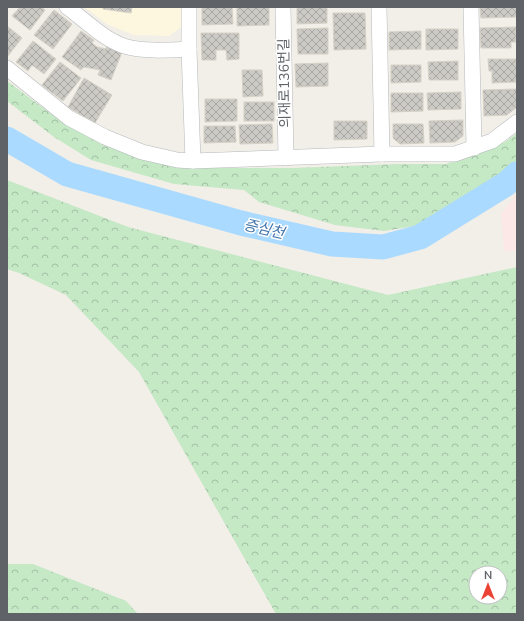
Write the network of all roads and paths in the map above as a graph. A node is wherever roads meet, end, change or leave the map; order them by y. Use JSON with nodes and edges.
{"nodes":[{"id":1,"x":67,"y":7,"type":"edge"},
{"id":2,"x":189,"y":7,"type":"edge"},
{"id":3,"x":283,"y":7,"type":"edge"},
{"id":4,"x":379,"y":7,"type":"edge"},
{"id":5,"x":471,"y":7,"type":"edge"},
{"id":6,"x":189,"y":49,"type":"junction"},
{"id":7,"x":7,"y":68,"type":"edge"},
{"id":8,"x":517,"y":122,"type":"edge"},
{"id":9,"x":474,"y":148,"type":"junction"},
{"id":10,"x":382,"y":154,"type":"junction"},
{"id":11,"x":286,"y":158,"type":"junction"},
{"id":12,"x":193,"y":162,"type":"junction"}],
"edges":[{"from":1,"to":6,"type":"street"},
{"from":2,"to":6,"type":"street"},
{"from":3,"to":11,"type":"street","name":"의재로136번길"},
{"from":4,"to":10,"type":"street"},
{"from":5,"to":9,"type":"street"},
{"from":6,"to":12,"type":"street"},
{"from":7,"to":12,"type":"street"},
{"from":8,"to":9,"type":"street"},
{"from":9,"to":10,"type":"street"},
{"from":10,"to":11,"type":"street"},
{"from":11,"to":12,"type":"street"}]}
